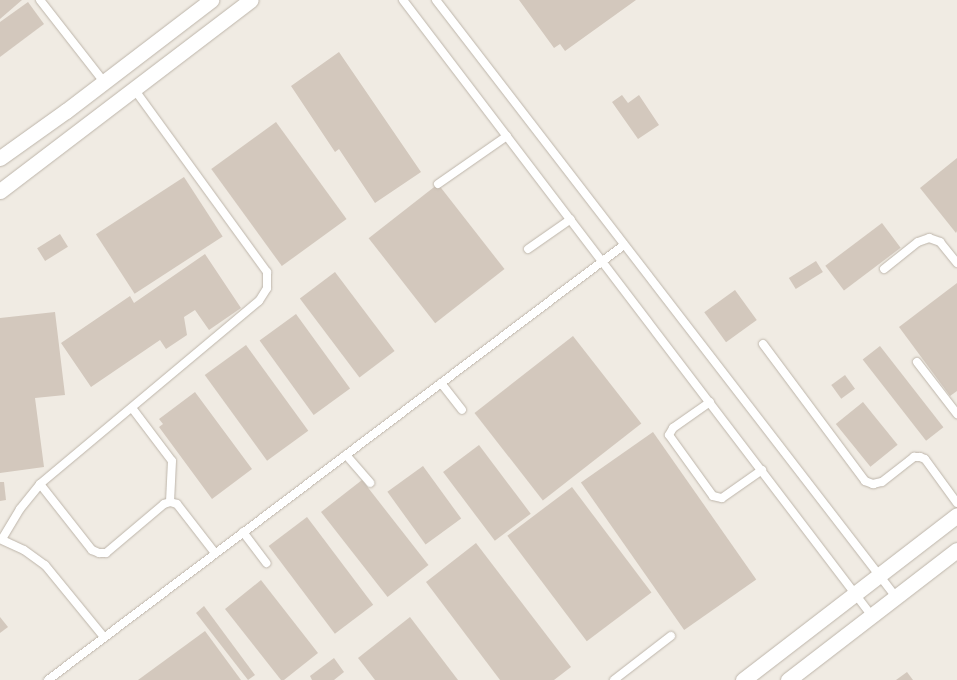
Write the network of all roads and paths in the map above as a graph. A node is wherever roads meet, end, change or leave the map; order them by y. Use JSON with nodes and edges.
{"nodes":[{"id":1,"x":40,"y":0,"type":"edge"},
{"id":2,"x":211,"y":0,"type":"edge"},
{"id":3,"x":251,"y":0,"type":"edge"},
{"id":4,"x":403,"y":0,"type":"edge"},
{"id":5,"x":436,"y":0,"type":"edge"},
{"id":6,"x":104,"y":82,"type":"junction"},
{"id":7,"x":134,"y":89,"type":"junction"},
{"id":8,"x":508,"y":136,"type":"junction"},
{"id":9,"x":0,"y":158,"type":"edge"},
{"id":10,"x":438,"y":184,"type":"dead end"},
{"id":11,"x":0,"y":191,"type":"edge"},
{"id":12,"x":571,"y":219,"type":"junction"},
{"id":13,"x":624,"y":245,"type":"junction"},
{"id":14,"x":528,"y":249,"type":"dead end"},
{"id":15,"x":604,"y":261,"type":"junction"},
{"id":16,"x":957,"y":263,"type":"edge"},
{"id":17,"x":884,"y":269,"type":"dead end"},
{"id":18,"x":763,"y":344,"type":"dead end"},
{"id":19,"x":917,"y":362,"type":"dead end"},
{"id":20,"x":441,"y":383,"type":"junction"},
{"id":21,"x":710,"y":402,"type":"junction"},
{"id":22,"x":132,"y":408,"type":"junction"},
{"id":23,"x":956,"y":409,"type":"edge"},
{"id":24,"x":462,"y":410,"type":"dead end"},
{"id":25,"x":346,"y":454,"type":"junction"},
{"id":26,"x":762,"y":470,"type":"junction"},
{"id":27,"x":370,"y":483,"type":"dead end"},
{"id":28,"x":40,"y":484,"type":"junction"},
{"id":29,"x":170,"y":502,"type":"junction"},
{"id":30,"x":957,"y":503,"type":"edge"},
{"id":31,"x":957,"y":515,"type":"edge"},
{"id":32,"x":243,"y":532,"type":"junction"},
{"id":33,"x":1,"y":539,"type":"edge"},
{"id":34,"x":957,"y":550,"type":"edge"},
{"id":35,"x":215,"y":553,"type":"junction"},
{"id":36,"x":266,"y":563,"type":"dead end"},
{"id":37,"x":879,"y":576,"type":"junction"},
{"id":38,"x":855,"y":594,"type":"junction"},
{"id":39,"x":896,"y":597,"type":"junction"},
{"id":40,"x":872,"y":616,"type":"junction"},
{"id":41,"x":671,"y":636,"type":"dead end"},
{"id":42,"x":104,"y":637,"type":"junction"},
{"id":43,"x":48,"y":680,"type":"edge"},
{"id":44,"x":614,"y":680,"type":"edge"},
{"id":45,"x":743,"y":680,"type":"edge"},
{"id":46,"x":788,"y":680,"type":"edge"}],
"edges":[{"from":1,"to":6,"type":"lane"},
{"from":2,"to":6,"type":"street"},
{"from":3,"to":7,"type":"street"},
{"from":4,"to":8,"type":"lane"},
{"from":5,"to":13,"type":"lane"},
{"from":6,"to":9,"type":"street"},
{"from":7,"to":11,"type":"street"},
{"from":7,"to":22,"type":"lane"},
{"from":8,"to":10,"type":"lane"},
{"from":8,"to":12,"type":"lane"},
{"from":12,"to":14,"type":"lane"},
{"from":12,"to":15,"type":"lane"},
{"from":13,"to":15,"type":"lane"},
{"from":13,"to":37,"type":"lane"},
{"from":15,"to":20,"type":"lane"},
{"from":15,"to":21,"type":"lane"},
{"from":16,"to":17,"type":"lane"},
{"from":18,"to":30,"type":"lane"},
{"from":19,"to":23,"type":"lane"},
{"from":20,"to":24,"type":"lane"},
{"from":20,"to":25,"type":"lane"},
{"from":21,"to":26,"type":"lane"},
{"from":21,"to":26,"type":"lane"},
{"from":22,"to":28,"type":"lane"},
{"from":22,"to":29,"type":"lane"},
{"from":25,"to":27,"type":"lane"},
{"from":25,"to":32,"type":"lane"},
{"from":26,"to":38,"type":"lane"},
{"from":28,"to":29,"type":"lane"},
{"from":28,"to":33,"type":"lane"},
{"from":29,"to":35,"type":"lane"},
{"from":31,"to":37,"type":"street"},
{"from":32,"to":35,"type":"lane"},
{"from":32,"to":36,"type":"lane"},
{"from":33,"to":42,"type":"lane"},
{"from":34,"to":39,"type":"street"},
{"from":35,"to":42,"type":"lane"},
{"from":37,"to":38,"type":"street"},
{"from":37,"to":39,"type":"lane"},
{"from":38,"to":40,"type":"lane"},
{"from":38,"to":45,"type":"street"},
{"from":39,"to":40,"type":"street"},
{"from":40,"to":46,"type":"street"},
{"from":41,"to":44,"type":"lane"},
{"from":42,"to":43,"type":"lane"}]}
